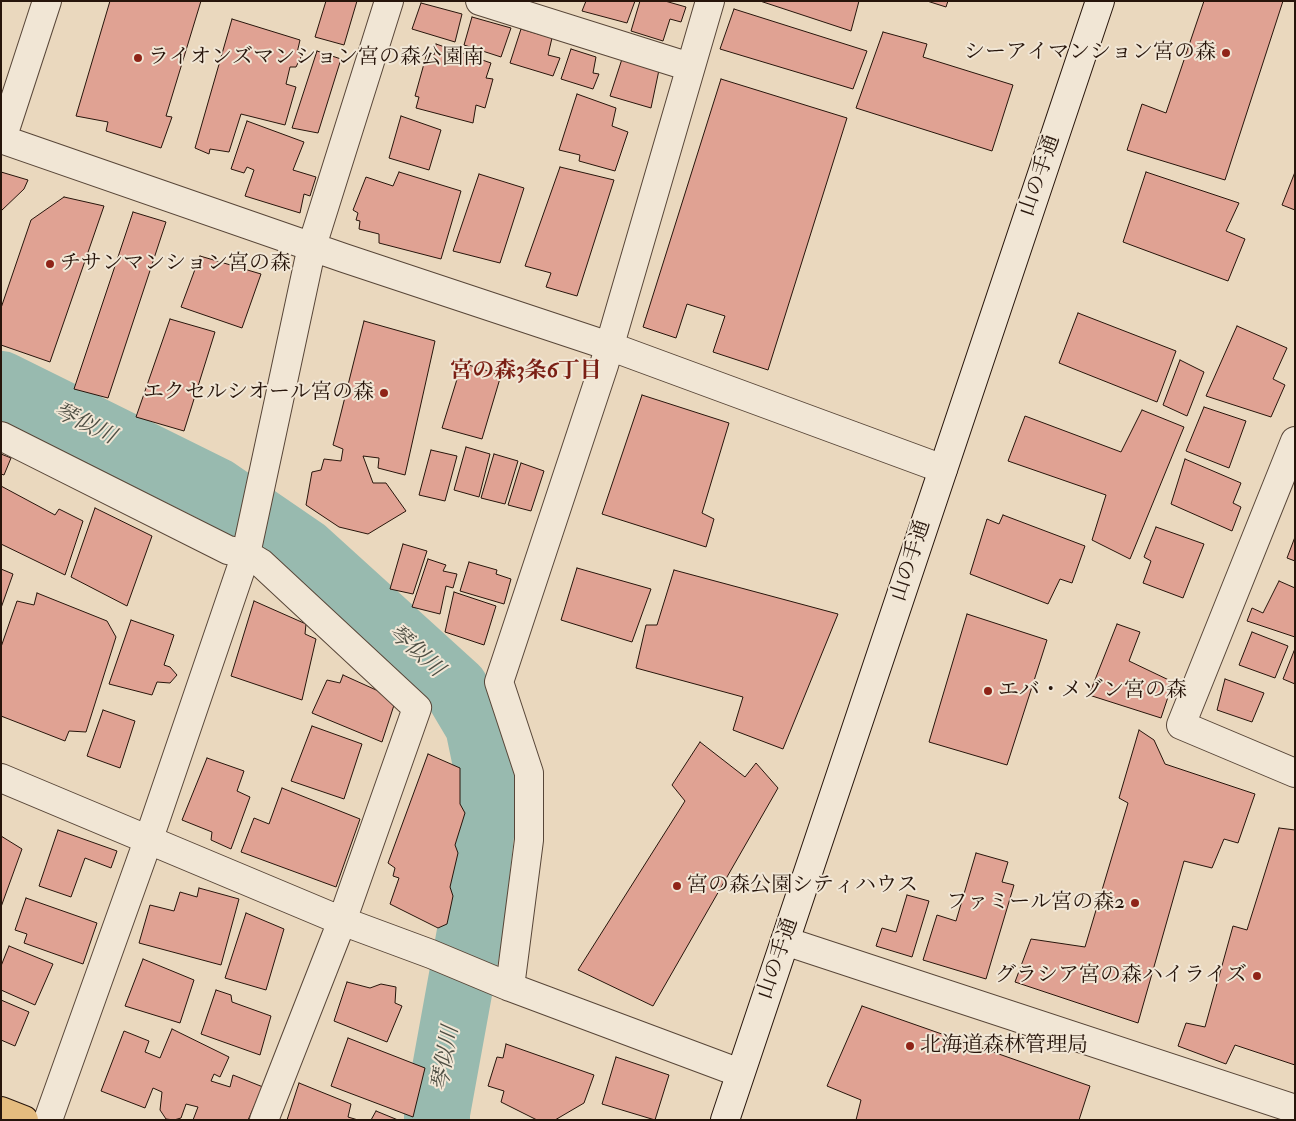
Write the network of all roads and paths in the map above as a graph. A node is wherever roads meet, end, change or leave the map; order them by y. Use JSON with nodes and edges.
{"nodes":[{"id":1,"x":47,"y":1,"type":"edge"},
{"id":2,"x":389,"y":1,"type":"edge"},
{"id":3,"x":480,"y":1,"type":"edge"},
{"id":4,"x":710,"y":1,"type":"edge"},
{"id":5,"x":1100,"y":1,"type":"edge"},
{"id":6,"x":690,"y":67,"type":"junction"},
{"id":7,"x":2,"y":139,"type":"edge"},
{"id":8,"x":312,"y":246,"type":"junction"},
{"id":9,"x":609,"y":346,"type":"junction"},
{"id":10,"x":1,"y":436,"type":"edge"},
{"id":11,"x":1295,"y":441,"type":"edge"},
{"id":12,"x":943,"y":469,"type":"junction"},
{"id":13,"x":247,"y":548,"type":"junction"},
{"id":14,"x":1295,"y":773,"type":"edge"},
{"id":15,"x":1,"y":778,"type":"edge"},
{"id":16,"x":148,"y":840,"type":"junction"},
{"id":17,"x":342,"y":920,"type":"junction"},
{"id":18,"x":786,"y":941,"type":"junction"},
{"id":19,"x":499,"y":982,"type":"junction"},
{"id":20,"x":740,"y":1073,"type":"junction"},
{"id":21,"x":1,"y":1110,"type":"edge"},
{"id":22,"x":1295,"y":1110,"type":"edge"},
{"id":23,"x":24,"y":1120,"type":"edge"},
{"id":24,"x":48,"y":1120,"type":"edge"},
{"id":25,"x":264,"y":1120,"type":"edge"},
{"id":26,"x":725,"y":1120,"type":"edge"}],
"edges":[{"from":1,"to":7,"type":"street"},
{"from":2,"to":8,"type":"street"},
{"from":3,"to":6,"type":"street"},
{"from":4,"to":6,"type":"street"},
{"from":5,"to":12,"type":"street","name":"山の手通"},
{"from":6,"to":9,"type":"street"},
{"from":7,"to":8,"type":"street"},
{"from":8,"to":9,"type":"street"},
{"from":8,"to":13,"type":"street"},
{"from":9,"to":12,"type":"street"},
{"from":9,"to":19,"type":"street"},
{"from":10,"to":13,"type":"street"},
{"from":11,"to":14,"type":"street"},
{"from":12,"to":18,"type":"street","name":"山の手通"},
{"from":13,"to":16,"type":"street"},
{"from":13,"to":17,"type":"street"},
{"from":15,"to":16,"type":"street"},
{"from":16,"to":17,"type":"street"},
{"from":16,"to":24,"type":"street"},
{"from":17,"to":19,"type":"street"},
{"from":17,"to":25,"type":"street"},
{"from":18,"to":20,"type":"street","name":"山の手通"},
{"from":18,"to":22,"type":"street"},
{"from":19,"to":20,"type":"street"},
{"from":20,"to":26,"type":"street","name":"山の手通"},
{"from":21,"to":23,"type":"main road"}]}
